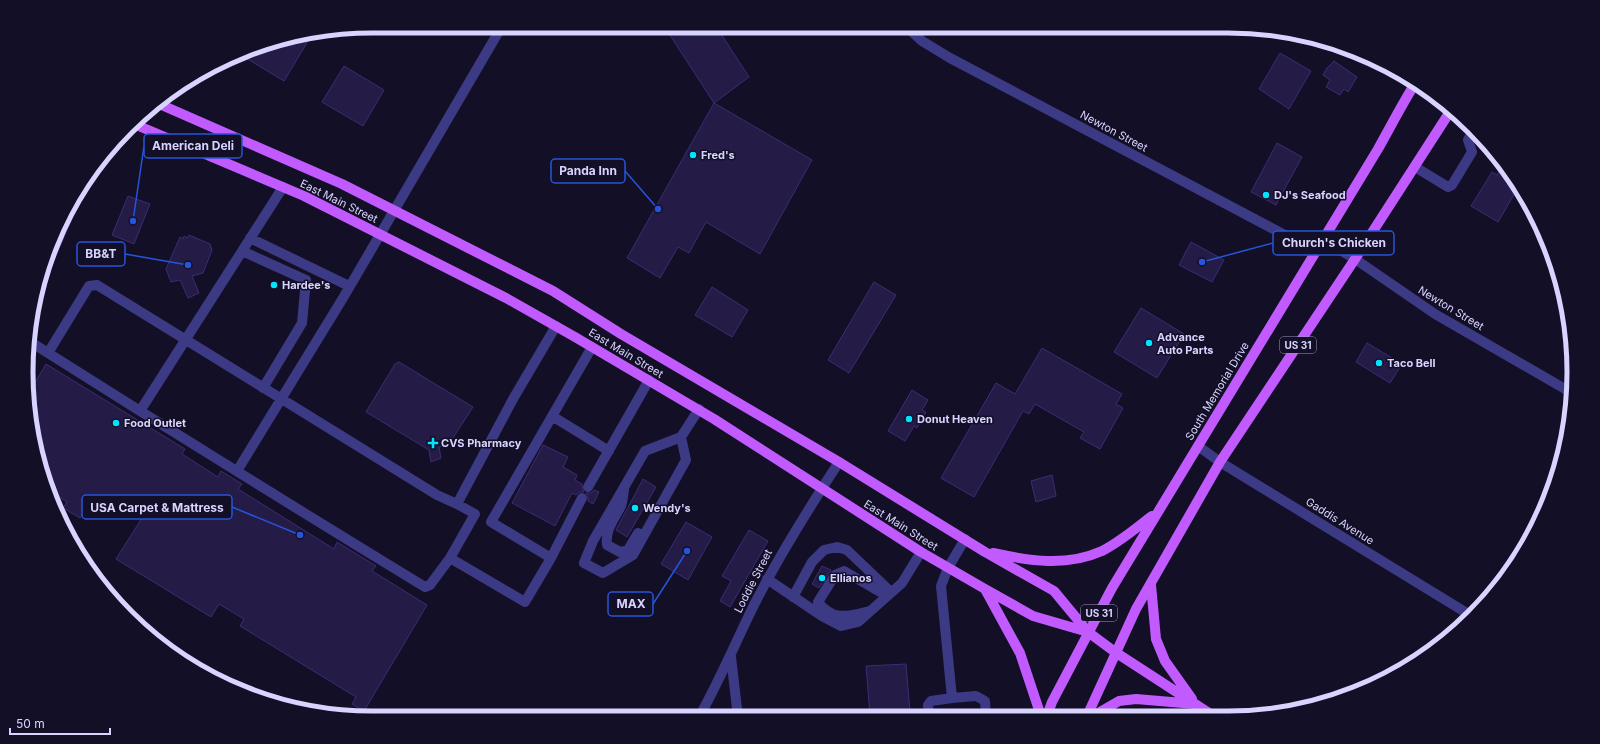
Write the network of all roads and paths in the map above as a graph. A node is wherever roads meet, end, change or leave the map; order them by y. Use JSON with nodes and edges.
{"nodes":[{"id":1,"x":498,"y":33,"type":"edge"},
{"id":2,"x":914,"y":33,"type":"edge"},
{"id":3,"x":1412,"y":88,"type":"edge"},
{"id":4,"x":163,"y":106,"type":"edge"},
{"id":5,"x":1449,"y":115,"type":"edge"},
{"id":6,"x":139,"y":126,"type":"edge"},
{"id":7,"x":1471,"y":135,"type":"edge"},
{"id":8,"x":1414,"y":167,"type":"junction"},
{"id":9,"x":283,"y":187,"type":"junction"},
{"id":10,"x":393,"y":210,"type":"junction"},
{"id":11,"x":379,"y":234,"type":"junction"},
{"id":12,"x":250,"y":238,"type":"junction"},
{"id":13,"x":1322,"y":239,"type":"junction"},
{"id":14,"x":242,"y":251,"type":"junction"},
{"id":15,"x":1315,"y":251,"type":"junction"},
{"id":16,"x":1355,"y":259,"type":"junction"},
{"id":17,"x":349,"y":286,"type":"junction"},
{"id":18,"x":556,"y":326,"type":"junction"},
{"id":19,"x":185,"y":339,"type":"junction"},
{"id":20,"x":35,"y":344,"type":"edge"},
{"id":21,"x":592,"y":347,"type":"junction"},
{"id":22,"x":48,"y":353,"type":"junction"},
{"id":23,"x":649,"y":380,"type":"junction"},
{"id":24,"x":262,"y":388,"type":"junction"},
{"id":25,"x":1566,"y":390,"type":"edge"},
{"id":26,"x":280,"y":399,"type":"junction"},
{"id":27,"x":698,"y":409,"type":"junction"},
{"id":28,"x":140,"y":411,"type":"junction"},
{"id":29,"x":552,"y":416,"type":"junction"},
{"id":30,"x":681,"y":437,"type":"junction"},
{"id":31,"x":1198,"y":446,"type":"junction"},
{"id":32,"x":609,"y":451,"type":"junction"},
{"id":33,"x":839,"y":462,"type":"junction"},
{"id":34,"x":1220,"y":462,"type":"junction"},
{"id":35,"x":237,"y":471,"type":"junction"},
{"id":36,"x":624,"y":484,"type":"junction"},
{"id":37,"x":672,"y":484,"type":"junction"},
{"id":38,"x":588,"y":487,"type":"dead end"},
{"id":39,"x":821,"y":489,"type":"junction"},
{"id":40,"x":582,"y":498,"type":"dead end"},
{"id":41,"x":457,"y":504,"type":"junction"},
{"id":42,"x":475,"y":514,"type":"junction"},
{"id":43,"x":1156,"y":514,"type":"junction"},
{"id":44,"x":491,"y":522,"type":"junction"},
{"id":45,"x":965,"y":539,"type":"junction"},
{"id":46,"x":921,"y":552,"type":"junction"},
{"id":47,"x":985,"y":552,"type":"junction"},
{"id":48,"x":450,"y":558,"type":"junction"},
{"id":49,"x":551,"y":558,"type":"junction"},
{"id":50,"x":948,"y":568,"type":"junction"},
{"id":51,"x":768,"y":579,"type":"junction"},
{"id":52,"x":1151,"y":585,"type":"junction"},
{"id":53,"x":985,"y":589,"type":"junction"},
{"id":54,"x":889,"y":594,"type":"junction"},
{"id":55,"x":793,"y":597,"type":"junction"},
{"id":56,"x":870,"y":611,"type":"junction"},
{"id":57,"x":1467,"y":613,"type":"edge"},
{"id":58,"x":1088,"y":632,"type":"junction"},
{"id":59,"x":1115,"y":652,"type":"junction"},
{"id":60,"x":731,"y":657,"type":"junction"},
{"id":61,"x":952,"y":698,"type":"junction"},
{"id":62,"x":1195,"y":704,"type":"junction"},
{"id":63,"x":702,"y":711,"type":"edge"},
{"id":64,"x":737,"y":711,"type":"edge"},
{"id":65,"x":929,"y":711,"type":"edge"},
{"id":66,"x":986,"y":711,"type":"edge"},
{"id":67,"x":1040,"y":711,"type":"edge"},
{"id":68,"x":1049,"y":711,"type":"edge"},
{"id":69,"x":1089,"y":711,"type":"edge"},
{"id":70,"x":1102,"y":711,"type":"edge"},
{"id":71,"x":1206,"y":711,"type":"edge"}],
"edges":[{"from":1,"to":10,"type":"street"},
{"from":2,"to":15,"type":"street","name":"Newton Street"},
{"from":3,"to":13,"type":"main road","name":"South Memorial Drive","number":"US 31"},
{"from":4,"to":10,"type":"main road","name":"East Main Street"},
{"from":5,"to":8,"type":"main road","number":"US 31"},
{"from":6,"to":9,"type":"main road","name":"East Main Street"},
{"from":7,"to":8,"type":"street"},
{"from":8,"to":16,"type":"main road","number":"US 31"},
{"from":9,"to":11,"type":"main road","name":"East Main Street"},
{"from":9,"to":12,"type":"street"},
{"from":10,"to":11,"type":"street"},
{"from":10,"to":33,"type":"main road","name":"East Main Street"},
{"from":11,"to":17,"type":"street"},
{"from":11,"to":18,"type":"main road","name":"East Main Street"},
{"from":12,"to":14,"type":"street"},
{"from":12,"to":17,"type":"street"},
{"from":13,"to":15,"type":"main road","name":"South Memorial Drive","number":"US 31"},
{"from":13,"to":16,"type":"street","name":"Newton Street"},
{"from":14,"to":19,"type":"street"},
{"from":14,"to":24,"type":"street"},
{"from":15,"to":31,"type":"main road","name":"South Memorial Drive","number":"US 31"},
{"from":16,"to":25,"type":"street","name":"Newton Street"},
{"from":16,"to":34,"type":"main road","number":"US 31"},
{"from":17,"to":26,"type":"street"},
{"from":18,"to":21,"type":"main road","name":"East Main Street"},
{"from":18,"to":41,"type":"street"},
{"from":19,"to":22,"type":"street"},
{"from":19,"to":24,"type":"street"},
{"from":19,"to":28,"type":"street"},
{"from":20,"to":22,"type":"street"},
{"from":21,"to":23,"type":"main road","name":"East Main Street"},
{"from":21,"to":29,"type":"street"},
{"from":22,"to":28,"type":"street"},
{"from":23,"to":27,"type":"main road","name":"East Main Street"},
{"from":23,"to":32,"type":"street"},
{"from":24,"to":26,"type":"street"},
{"from":26,"to":35,"type":"street"},
{"from":26,"to":41,"type":"street"},
{"from":27,"to":30,"type":"street"},
{"from":27,"to":39,"type":"main road","name":"East Main Street"},
{"from":28,"to":35,"type":"street"},
{"from":29,"to":32,"type":"street"},
{"from":29,"to":44,"type":"street"},
{"from":30,"to":36,"type":"street"},
{"from":30,"to":37,"type":"street"},
{"from":31,"to":34,"type":"street","name":"Gaddis Avenue"},
{"from":31,"to":43,"type":"main road","name":"South Memorial Drive","number":"US 31"},
{"from":32,"to":38,"type":"street"},
{"from":33,"to":39,"type":"street","name":"Loddie Street"},
{"from":33,"to":45,"type":"main road","name":"East Main Street"},
{"from":34,"to":52,"type":"main road","number":"US 31"},
{"from":34,"to":57,"type":"street","name":"Gaddis Avenue"},
{"from":35,"to":48,"type":"street"},
{"from":36,"to":37,"type":"street"},
{"from":36,"to":37,"type":"street"},
{"from":39,"to":46,"type":"main road","name":"East Main Street"},
{"from":39,"to":51,"type":"street","name":"Loddie Street"},
{"from":40,"to":49,"type":"street"},
{"from":41,"to":42,"type":"street"},
{"from":42,"to":44,"type":"street"},
{"from":42,"to":48,"type":"street"},
{"from":43,"to":47,"type":"main road"},
{"from":43,"to":58,"type":"main road","name":"South Memorial Drive","number":"US 31"},
{"from":44,"to":49,"type":"street"},
{"from":45,"to":47,"type":"main road","name":"East Main Street"},
{"from":45,"to":50,"type":"street"},
{"from":46,"to":50,"type":"main road","name":"East Main Street"},
{"from":46,"to":54,"type":"street"},
{"from":47,"to":58,"type":"main road","name":"East Main Street"},
{"from":48,"to":49,"type":"street"},
{"from":50,"to":53,"type":"main road","name":"East Main Street"},
{"from":50,"to":61,"type":"street"},
{"from":51,"to":55,"type":"street"},
{"from":51,"to":60,"type":"street","name":"Loddie Street"},
{"from":52,"to":59,"type":"main road","number":"US 31"},
{"from":52,"to":62,"type":"main road"},
{"from":53,"to":58,"type":"main road","name":"East Main Street"},
{"from":53,"to":67,"type":"main road"},
{"from":54,"to":55,"type":"street"},
{"from":54,"to":56,"type":"street"},
{"from":54,"to":56,"type":"street"},
{"from":55,"to":56,"type":"street"},
{"from":58,"to":59,"type":"main road","name":"East Main Street"},
{"from":58,"to":68,"type":"main road","name":"South Memorial Drive","number":"US 31"},
{"from":59,"to":62,"type":"main road","name":"East Main Street"},
{"from":59,"to":69,"type":"main road","number":"US 31"},
{"from":60,"to":63,"type":"street","name":"Loddie Street"},
{"from":60,"to":64,"type":"street"},
{"from":61,"to":65,"type":"street"},
{"from":61,"to":66,"type":"street"},
{"from":62,"to":70,"type":"main road"},
{"from":62,"to":71,"type":"main road","name":"East Main Street"}]}
